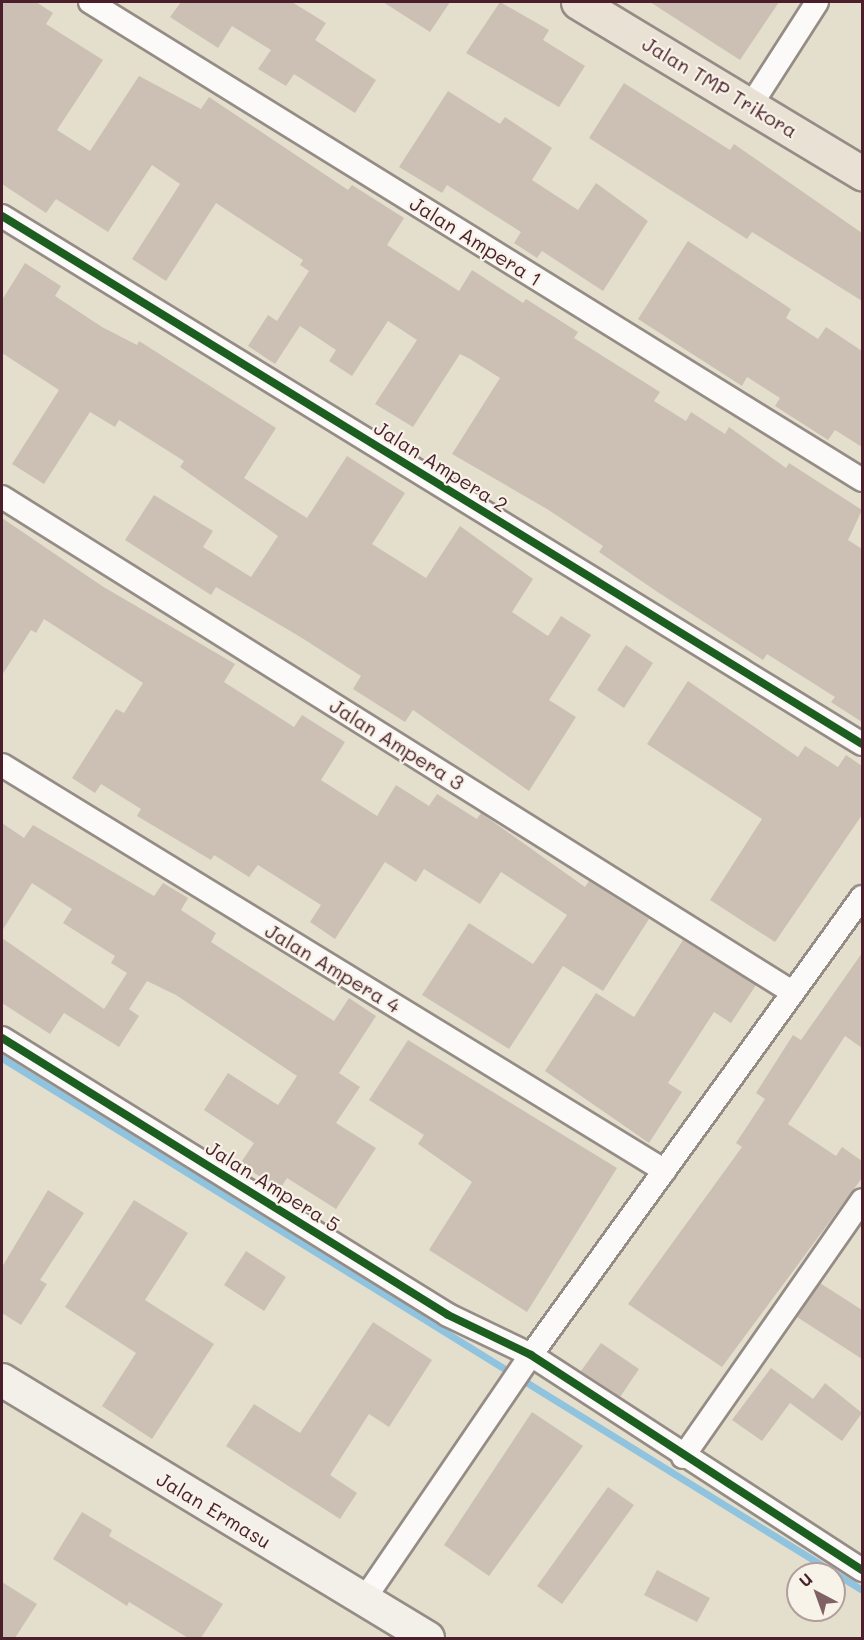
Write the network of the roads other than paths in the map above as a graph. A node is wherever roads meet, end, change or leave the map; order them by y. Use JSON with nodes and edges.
{"nodes":[{"id":1,"x":90,"y":2,"type":"edge"},
{"id":2,"x":578,"y":2,"type":"edge"},
{"id":3,"x":817,"y":2,"type":"edge"},
{"id":4,"x":751,"y":105,"type":"junction"},
{"id":5,"x":862,"y":173,"type":"edge"},
{"id":6,"x":2,"y":216,"type":"edge"},
{"id":7,"x":862,"y":480,"type":"edge"},
{"id":8,"x":2,"y":497,"type":"edge"},
{"id":9,"x":862,"y":744,"type":"edge"},
{"id":10,"x":2,"y":765,"type":"edge"},
{"id":11,"x":860,"y":906,"type":"edge"},
{"id":12,"x":792,"y":992,"type":"junction"},
{"id":13,"x":2,"y":1038,"type":"edge"},
{"id":14,"x":665,"y":1171,"type":"junction"},
{"id":15,"x":862,"y":1200,"type":"edge"},
{"id":16,"x":531,"y":1355,"type":"junction"},
{"id":17,"x":2,"y":1380,"type":"edge"},
{"id":18,"x":683,"y":1457,"type":"junction"},
{"id":19,"x":862,"y":1570,"type":"edge"},
{"id":20,"x":363,"y":1601,"type":"junction"},
{"id":21,"x":428,"y":1638,"type":"edge"}],
"edges":[{"from":1,"to":7,"type":"street","name":"Jalan Ampera 1"},
{"from":2,"to":4,"type":"highway","name":"Jalan TMP Trikora"},
{"from":3,"to":4,"type":"street"},
{"from":4,"to":5,"type":"highway","name":"Jalan TMP Trikora"},
{"from":6,"to":9,"type":"street","name":"Jalan Ampera 2"},
{"from":8,"to":12,"type":"street","name":"Jalan Ampera 3"},
{"from":10,"to":14,"type":"street","name":"Jalan Ampera 4"},
{"from":11,"to":12,"type":"street"},
{"from":12,"to":14,"type":"street"},
{"from":13,"to":16,"type":"street","name":"Jalan Ampera 5"},
{"from":14,"to":16,"type":"street"},
{"from":15,"to":18,"type":"street"},
{"from":16,"to":18,"type":"street","name":"Jalan Ampera 5"},
{"from":16,"to":20,"type":"street"},
{"from":17,"to":20,"type":"street","name":"Jalan Ermasu"},
{"from":18,"to":19,"type":"street","name":"Jalan Ampera 5"},
{"from":20,"to":21,"type":"street","name":"Jalan Ermasu"}]}
